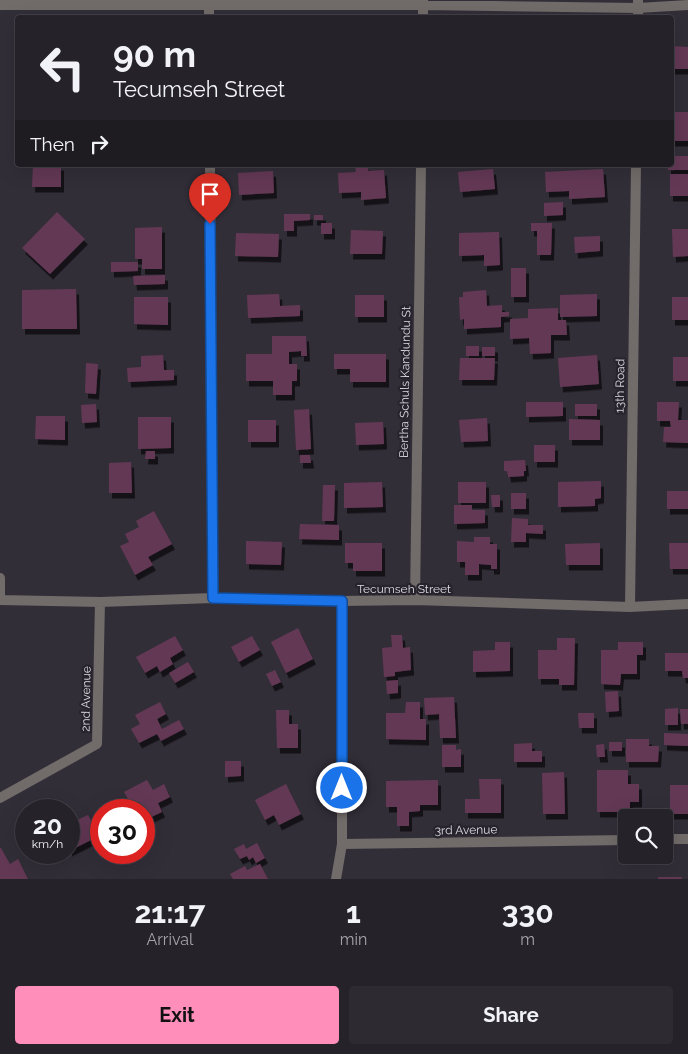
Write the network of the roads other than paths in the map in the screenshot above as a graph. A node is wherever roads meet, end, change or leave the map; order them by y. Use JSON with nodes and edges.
{"nodes":[{"id":1,"x":209,"y":2,"type":"edge"},
{"id":2,"x":423,"y":2,"type":"edge"},
{"id":3,"x":0,"y":5,"type":"edge"},
{"id":4,"x":688,"y":5,"type":"edge"},
{"id":5,"x":638,"y":8,"type":"edge"},
{"id":6,"x":209,"y":15,"type":"edge"},
{"id":7,"x":423,"y":15,"type":"edge"},
{"id":8,"x":210,"y":167,"type":"edge"},
{"id":9,"x":421,"y":167,"type":"edge"},
{"id":10,"x":636,"y":167,"type":"edge"},
{"id":11,"x":0,"y":578,"type":"edge"},
{"id":12,"x":213,"y":598,"type":"junction"},
{"id":13,"x":0,"y":600,"type":"edge"},
{"id":14,"x":415,"y":600,"type":"junction"},
{"id":15,"x":342,"y":601,"type":"junction"},
{"id":16,"x":100,"y":602,"type":"junction"},
{"id":17,"x":688,"y":604,"type":"edge"},
{"id":18,"x":630,"y":607,"type":"junction"},
{"id":19,"x":0,"y":798,"type":"edge"},
{"id":20,"x":673,"y":839,"type":"edge"},
{"id":21,"x":688,"y":839,"type":"edge"},
{"id":22,"x":618,"y":840,"type":"edge"},
{"id":23,"x":342,"y":844,"type":"junction"},
{"id":24,"x":336,"y":879,"type":"edge"}],
"edges":[{"from":1,"to":2,"type":"street"},
{"from":1,"to":3,"type":"street"},
{"from":1,"to":6,"type":"street"},
{"from":2,"to":5,"type":"street"},
{"from":2,"to":7,"type":"street"},
{"from":4,"to":5,"type":"street"},
{"from":8,"to":12,"type":"street"},
{"from":9,"to":14,"type":"street","name":"Bertha Schuls Kandundu St"},
{"from":10,"to":18,"type":"street","name":"13th Road"},
{"from":11,"to":13,"type":"street"},
{"from":12,"to":15,"type":"street","name":"Tecumseh Street"},
{"from":12,"to":16,"type":"street","name":"Tecumseh Street"},
{"from":13,"to":16,"type":"street","name":"Tecumseh Street"},
{"from":14,"to":15,"type":"street","name":"Tecumseh Street"},
{"from":14,"to":18,"type":"street","name":"Tecumseh Street"},
{"from":15,"to":23,"type":"street"},
{"from":16,"to":19,"type":"street","name":"2nd Avenue"},
{"from":17,"to":18,"type":"street","name":"Tecumseh Street"},
{"from":20,"to":21,"type":"street"},
{"from":22,"to":23,"type":"street","name":"3rd Avenue"},
{"from":23,"to":24,"type":"street"}]}
